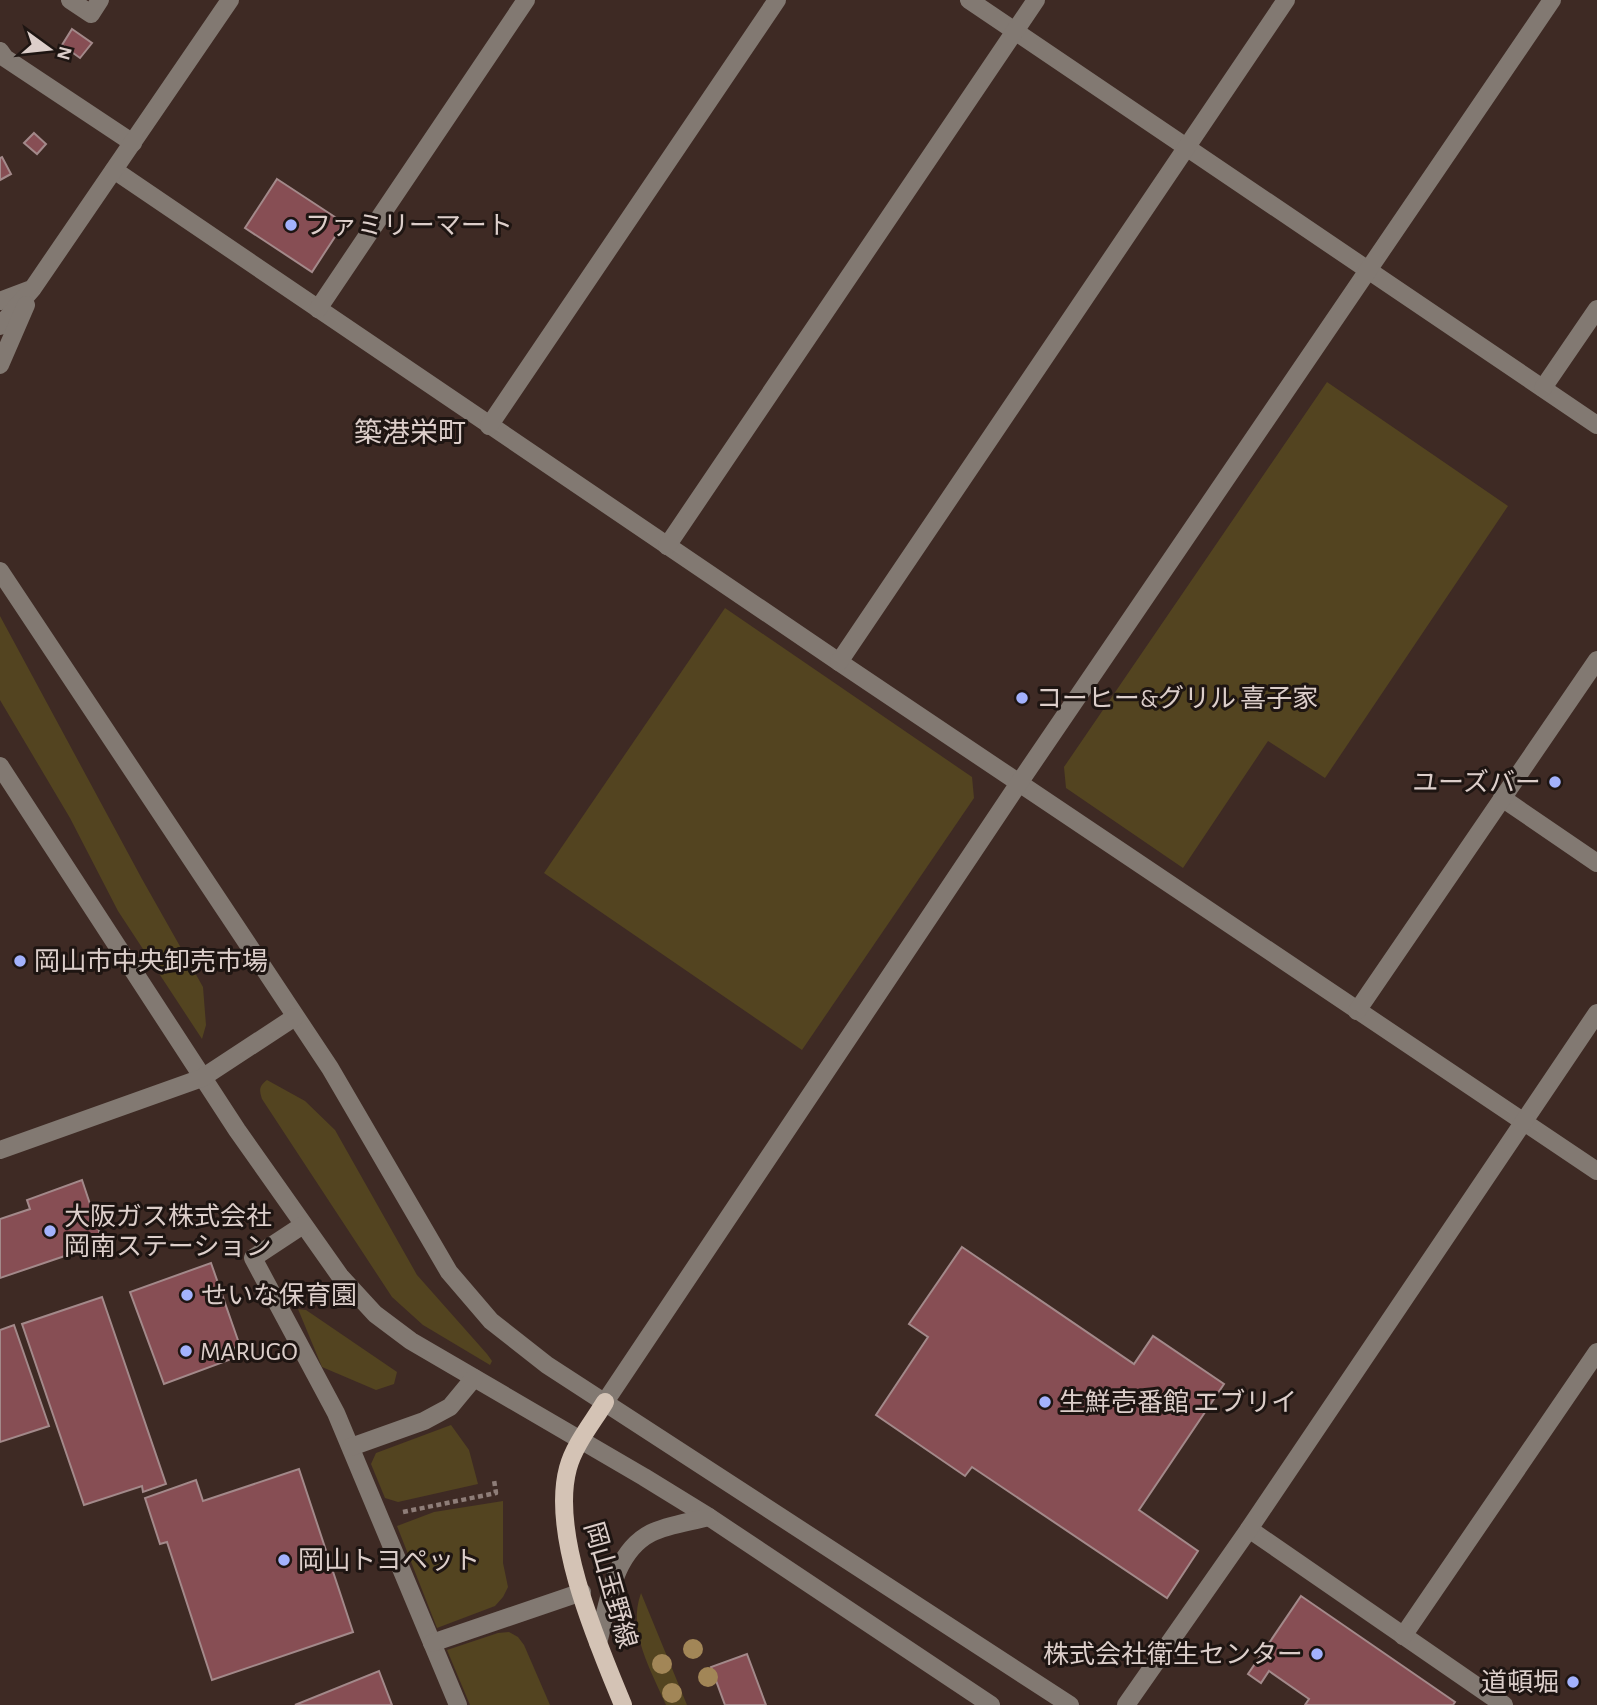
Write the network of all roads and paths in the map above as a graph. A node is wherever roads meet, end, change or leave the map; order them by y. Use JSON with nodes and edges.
{"nodes":[{"id":1,"x":70,"y":0,"type":"edge"},
{"id":2,"x":100,"y":0,"type":"edge"},
{"id":3,"x":230,"y":0,"type":"edge"},
{"id":4,"x":526,"y":0,"type":"edge"},
{"id":5,"x":777,"y":0,"type":"edge"},
{"id":6,"x":969,"y":0,"type":"edge"},
{"id":7,"x":1036,"y":0,"type":"edge"},
{"id":8,"x":1286,"y":0,"type":"edge"},
{"id":9,"x":1552,"y":0,"type":"edge"},
{"id":10,"x":1014,"y":31,"type":"junction"},
{"id":11,"x":2,"y":57,"type":"edge"},
{"id":12,"x":133,"y":143,"type":"junction"},
{"id":13,"x":1187,"y":148,"type":"junction"},
{"id":14,"x":114,"y":170,"type":"junction"},
{"id":15,"x":1367,"y":270,"type":"junction"},
{"id":16,"x":33,"y":288,"type":"junction"},
{"id":17,"x":0,"y":301,"type":"edge"},
{"id":18,"x":317,"y":309,"type":"junction"},
{"id":19,"x":1597,"y":309,"type":"edge"},
{"id":20,"x":0,"y":326,"type":"edge"},
{"id":21,"x":0,"y":365,"type":"edge"},
{"id":22,"x":1543,"y":388,"type":"junction"},
{"id":23,"x":489,"y":425,"type":"junction"},
{"id":24,"x":1597,"y":425,"type":"edge"},
{"id":25,"x":667,"y":546,"type":"junction"},
{"id":26,"x":0,"y":571,"type":"edge"},
{"id":27,"x":1597,"y":660,"type":"edge"},
{"id":28,"x":839,"y":662,"type":"junction"},
{"id":29,"x":0,"y":766,"type":"edge"},
{"id":30,"x":1019,"y":783,"type":"junction"},
{"id":31,"x":1502,"y":798,"type":"junction"},
{"id":32,"x":1597,"y":863,"type":"edge"},
{"id":33,"x":1357,"y":1010,"type":"junction"},
{"id":34,"x":1597,"y":1013,"type":"edge"},
{"id":35,"x":295,"y":1017,"type":"junction"},
{"id":36,"x":202,"y":1078,"type":"junction"},
{"id":37,"x":1524,"y":1122,"type":"junction"},
{"id":38,"x":0,"y":1150,"type":"edge"},
{"id":39,"x":1597,"y":1171,"type":"edge"},
{"id":40,"x":303,"y":1225,"type":"junction"},
{"id":41,"x":1597,"y":1352,"type":"edge"},
{"id":42,"x":474,"y":1378,"type":"junction"},
{"id":43,"x":605,"y":1402,"type":"junction"},
{"id":44,"x":582,"y":1441,"type":"junction"},
{"id":45,"x":351,"y":1447,"type":"junction"},
{"id":46,"x":494,"y":1480,"type":"dead end"},
{"id":47,"x":380,"y":1517,"type":"junction"},
{"id":48,"x":709,"y":1517,"type":"junction"},
{"id":49,"x":1249,"y":1529,"type":"junction"},
{"id":50,"x":582,"y":1592,"type":"junction"},
{"id":51,"x":1403,"y":1636,"type":"junction"},
{"id":52,"x":432,"y":1643,"type":"junction"},
{"id":53,"x":598,"y":1643,"type":"junction"},
{"id":54,"x":458,"y":1705,"type":"edge"},
{"id":55,"x":622,"y":1705,"type":"edge"},
{"id":56,"x":991,"y":1705,"type":"edge"},
{"id":57,"x":1070,"y":1705,"type":"edge"},
{"id":58,"x":1126,"y":1705,"type":"edge"},
{"id":59,"x":1504,"y":1705,"type":"edge"}],
"edges":[{"from":1,"to":2,"type":"street"},
{"from":3,"to":12,"type":"street"},
{"from":4,"to":18,"type":"street"},
{"from":5,"to":23,"type":"street"},
{"from":6,"to":10,"type":"street"},
{"from":7,"to":10,"type":"street"},
{"from":8,"to":13,"type":"street"},
{"from":9,"to":15,"type":"street"},
{"from":10,"to":13,"type":"street"},
{"from":10,"to":25,"type":"street"},
{"from":11,"to":12,"type":"street"},
{"from":12,"to":14,"type":"street"},
{"from":13,"to":15,"type":"street"},
{"from":13,"to":28,"type":"street"},
{"from":14,"to":16,"type":"street"},
{"from":14,"to":18,"type":"street"},
{"from":15,"to":22,"type":"street"},
{"from":15,"to":30,"type":"street"},
{"from":16,"to":17,"type":"street"},
{"from":16,"to":20,"type":"street"},
{"from":16,"to":21,"type":"street"},
{"from":18,"to":23,"type":"street"},
{"from":19,"to":22,"type":"street"},
{"from":22,"to":24,"type":"street"},
{"from":23,"to":25,"type":"street"},
{"from":25,"to":28,"type":"street"},
{"from":26,"to":35,"type":"street"},
{"from":27,"to":31,"type":"street"},
{"from":28,"to":30,"type":"street"},
{"from":29,"to":36,"type":"street"},
{"from":30,"to":33,"type":"street"},
{"from":30,"to":43,"type":"street"},
{"from":31,"to":32,"type":"street"},
{"from":31,"to":33,"type":"street"},
{"from":33,"to":37,"type":"street"},
{"from":34,"to":37,"type":"street"},
{"from":35,"to":36,"type":"street"},
{"from":35,"to":43,"type":"street"},
{"from":36,"to":38,"type":"street"},
{"from":36,"to":40,"type":"street"},
{"from":37,"to":39,"type":"street"},
{"from":37,"to":49,"type":"street"},
{"from":40,"to":42,"type":"street"},
{"from":40,"to":45,"type":"street"},
{"from":41,"to":51,"type":"street"},
{"from":42,"to":44,"type":"street"},
{"from":42,"to":45,"type":"street"},
{"from":43,"to":44,"type":"main road","name":"岡山玉野線"},
{"from":43,"to":57,"type":"street"},
{"from":44,"to":48,"type":"street"},
{"from":44,"to":50,"type":"main road","name":"岡山玉野線"},
{"from":45,"to":47,"type":"street"},
{"from":46,"to":47,"type":"path"},
{"from":47,"to":52,"type":"street"},
{"from":48,"to":53,"type":"street"},
{"from":48,"to":56,"type":"street"},
{"from":49,"to":51,"type":"street"},
{"from":49,"to":58,"type":"street"},
{"from":50,"to":52,"type":"street"},
{"from":50,"to":53,"type":"main road","name":"岡山玉野線"},
{"from":51,"to":59,"type":"street"},
{"from":52,"to":54,"type":"street"},
{"from":53,"to":55,"type":"main road","name":"岡山玉野線"}]}
